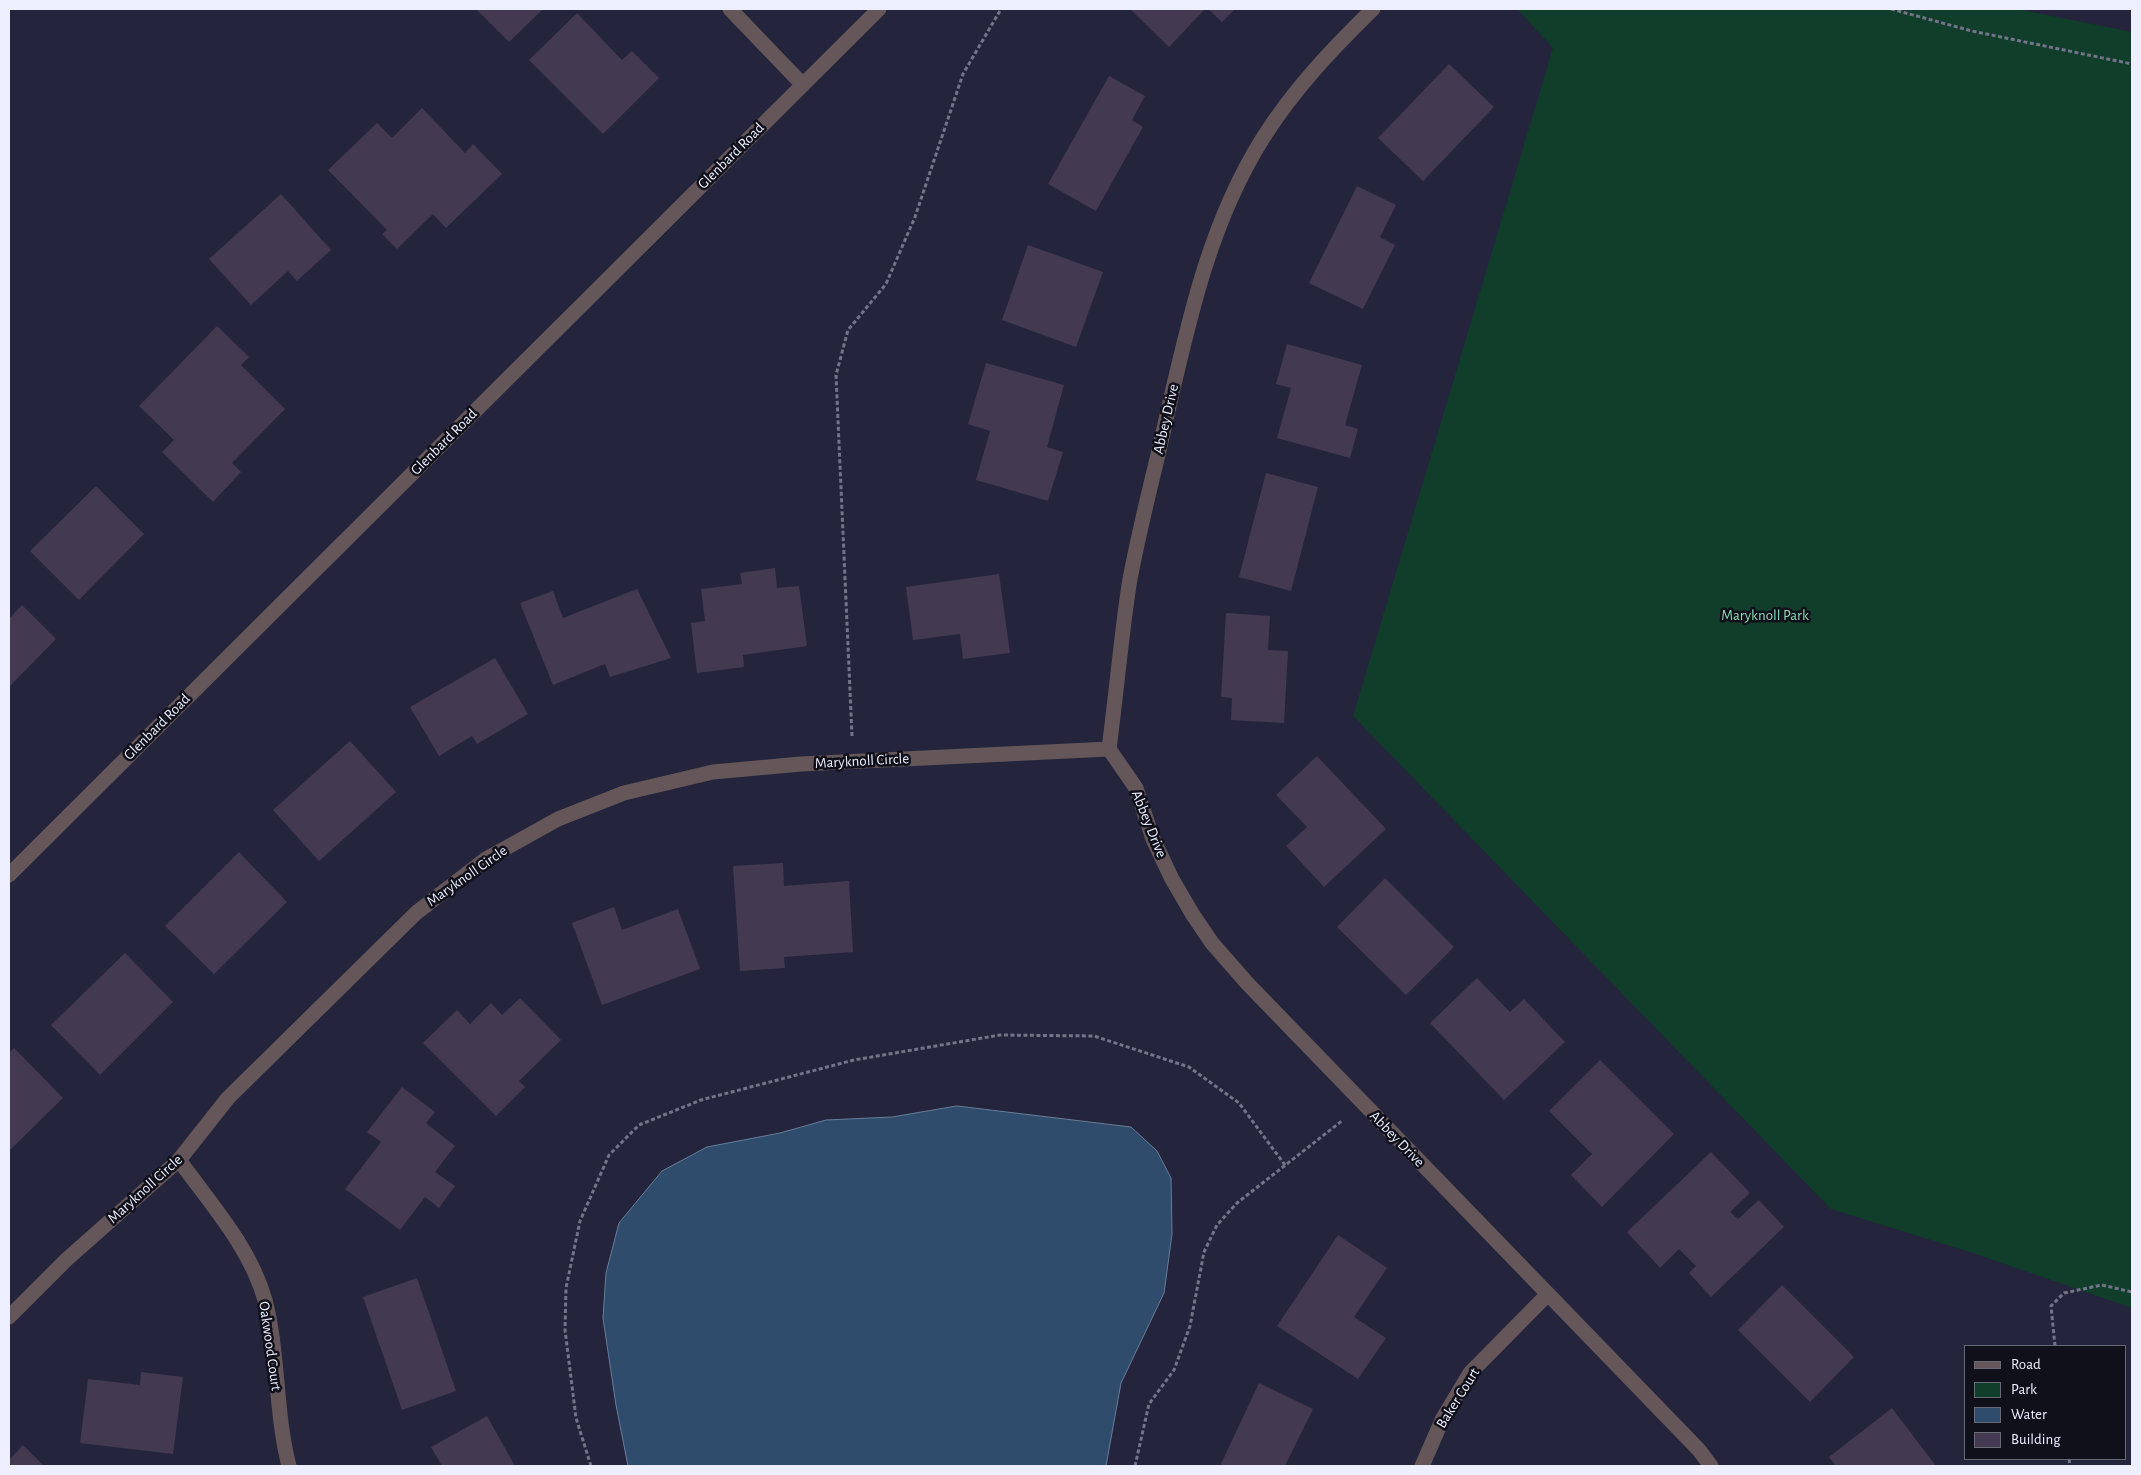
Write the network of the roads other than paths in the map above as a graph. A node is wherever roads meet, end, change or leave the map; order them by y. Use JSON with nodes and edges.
{"nodes":[{"id":1,"x":730,"y":9,"type":"edge"},
{"id":2,"x":879,"y":9,"type":"edge"},
{"id":3,"x":1373,"y":9,"type":"edge"},
{"id":4,"x":803,"y":85,"type":"junction"},
{"id":5,"x":1109,"y":750,"type":"junction"},
{"id":6,"x":9,"y":875,"type":"edge"},
{"id":7,"x":179,"y":1160,"type":"junction"},
{"id":8,"x":1548,"y":1294,"type":"junction"},
{"id":9,"x":9,"y":1317,"type":"edge"},
{"id":10,"x":289,"y":1466,"type":"edge"},
{"id":11,"x":1422,"y":1466,"type":"edge"},
{"id":12,"x":1711,"y":1466,"type":"edge"}],
"edges":[{"from":1,"to":4,"type":"street"},
{"from":2,"to":4,"type":"street","name":"Glenbard Road"},
{"from":3,"to":5,"type":"street","name":"Abbey Drive"},
{"from":4,"to":6,"type":"street","name":"Glenbard Road"},
{"from":5,"to":7,"type":"street","name":"Maryknoll Circle"},
{"from":5,"to":8,"type":"street","name":"Abbey Drive"},
{"from":7,"to":9,"type":"street","name":"Maryknoll Circle"},
{"from":7,"to":10,"type":"street","name":"Oakwood Court"},
{"from":8,"to":11,"type":"street","name":"Baker Court"},
{"from":8,"to":12,"type":"street","name":"Abbey Drive"}]}
